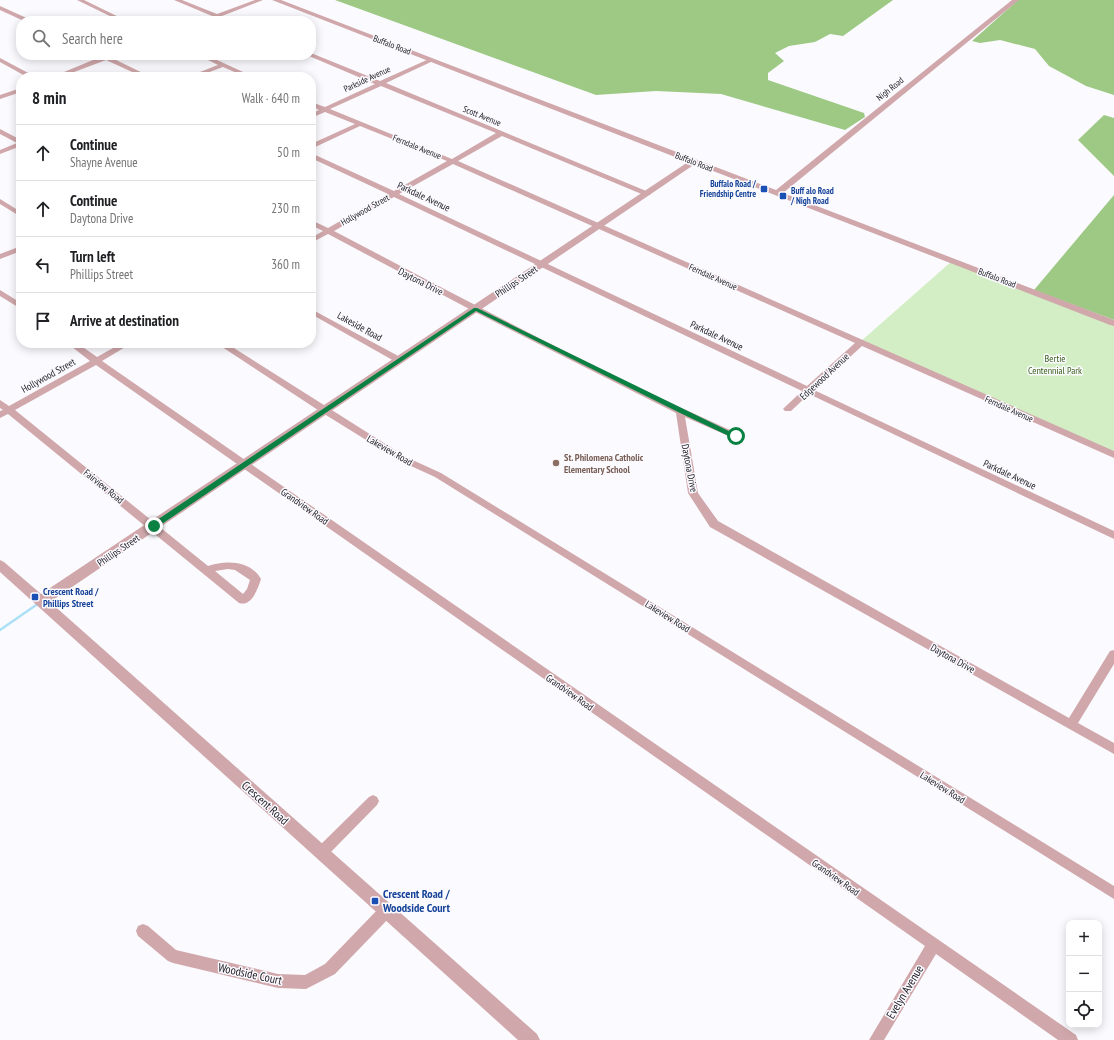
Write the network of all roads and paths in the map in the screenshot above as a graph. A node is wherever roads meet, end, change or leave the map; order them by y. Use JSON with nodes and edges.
{"nodes":[{"id":1,"x":80,"y":0,"type":"edge"},
{"id":2,"x":177,"y":0,"type":"edge"},
{"id":3,"x":260,"y":0,"type":"edge"},
{"id":4,"x":275,"y":0,"type":"edge"},
{"id":5,"x":1016,"y":0,"type":"edge"},
{"id":6,"x":0,"y":8,"type":"edge"},
{"id":7,"x":18,"y":16,"type":"edge"},
{"id":8,"x":114,"y":16,"type":"edge"},
{"id":9,"x":216,"y":16,"type":"joint"},
{"id":10,"x":316,"y":57,"type":"edge"},
{"id":11,"x":0,"y":60,"type":"edge"},
{"id":12,"x":95,"y":60,"type":"edge"},
{"id":13,"x":112,"y":60,"type":"edge"},
{"id":14,"x":213,"y":60,"type":"edge"},
{"id":15,"x":431,"y":60,"type":"junction"},
{"id":16,"x":223,"y":64,"type":"junction"},
{"id":17,"x":23,"y":72,"type":"edge"},
{"id":18,"x":67,"y":72,"type":"edge"},
{"id":19,"x":138,"y":72,"type":"edge"},
{"id":20,"x":203,"y":72,"type":"edge"},
{"id":21,"x":240,"y":72,"type":"edge"},
{"id":22,"x":381,"y":84,"type":"junction"},
{"id":23,"x":16,"y":92,"type":"edge"},
{"id":24,"x":0,"y":98,"type":"edge"},
{"id":25,"x":316,"y":106,"type":"edge"},
{"id":26,"x":325,"y":110,"type":"junction"},
{"id":27,"x":316,"y":114,"type":"edge"},
{"id":28,"x":360,"y":124,"type":"junction"},
{"id":29,"x":0,"y":131,"type":"edge"},
{"id":30,"x":502,"y":133,"type":"junction"},
{"id":31,"x":16,"y":141,"type":"edge"},
{"id":32,"x":316,"y":145,"type":"edge"},
{"id":33,"x":16,"y":146,"type":"edge"},
{"id":34,"x":0,"y":152,"type":"edge"},
{"id":35,"x":316,"y":157,"type":"edge"},
{"id":36,"x":452,"y":161,"type":"junction"},
{"id":37,"x":694,"y":162,"type":"junction"},
{"id":38,"x":647,"y":193,"type":"junction"},
{"id":39,"x":394,"y":194,"type":"junction"},
{"id":40,"x":776,"y":194,"type":"junction"},
{"id":41,"x":0,"y":201,"type":"edge"},
{"id":42,"x":16,"y":212,"type":"edge"},
{"id":43,"x":316,"y":225,"type":"edge"},
{"id":44,"x":598,"y":226,"type":"junction"},
{"id":45,"x":328,"y":231,"type":"junction"},
{"id":46,"x":316,"y":238,"type":"edge"},
{"id":47,"x":16,"y":250,"type":"edge"},
{"id":48,"x":0,"y":257,"type":"edge"},
{"id":49,"x":542,"y":264,"type":"junction"},
{"id":50,"x":0,"y":292,"type":"edge"},
{"id":51,"x":16,"y":303,"type":"edge"},
{"id":52,"x":476,"y":309,"type":"junction"},
{"id":53,"x":316,"y":313,"type":"edge"},
{"id":54,"x":1114,"y":323,"type":"edge"},
{"id":55,"x":860,"y":343,"type":"junction"},
{"id":56,"x":77,"y":348,"type":"edge"},
{"id":57,"x":119,"y":348,"type":"edge"},
{"id":58,"x":228,"y":348,"type":"edge"},
{"id":59,"x":399,"y":360,"type":"junction"},
{"id":60,"x":96,"y":361,"type":"junction"},
{"id":61,"x":809,"y":391,"type":"junction"},
{"id":62,"x":0,"y":403,"type":"edge"},
{"id":63,"x":788,"y":409,"type":"dead end"},
{"id":64,"x":324,"y":410,"type":"junction"},
{"id":65,"x":680,"y":411,"type":"junction"},
{"id":66,"x":4,"y":412,"type":"edge"},
{"id":67,"x":736,"y":436,"type":"dead end"},
{"id":68,"x":1114,"y":455,"type":"edge"},
{"id":69,"x":244,"y":464,"type":"junction"},
{"id":70,"x":154,"y":526,"type":"junction"},
{"id":71,"x":1114,"y":535,"type":"edge"},
{"id":72,"x":0,"y":565,"type":"edge"},
{"id":73,"x":207,"y":570,"type":"dead end"},
{"id":74,"x":42,"y":603,"type":"junction"},
{"id":75,"x":1114,"y":654,"type":"edge"},
{"id":76,"x":1071,"y":725,"type":"junction"},
{"id":77,"x":1114,"y":749,"type":"edge"},
{"id":78,"x":372,"y":801,"type":"dead end"},
{"id":79,"x":321,"y":853,"type":"junction"},
{"id":80,"x":1114,"y":893,"type":"edge"},
{"id":81,"x":386,"y":911,"type":"junction"},
{"id":82,"x":143,"y":931,"type":"dead end"},
{"id":83,"x":933,"y":945,"type":"junction"},
{"id":84,"x":531,"y":1040,"type":"edge"},
{"id":85,"x":876,"y":1040,"type":"edge"},
{"id":86,"x":1071,"y":1040,"type":"edge"}],
"edges":[{"from":1,"to":8,"type":"street"},
{"from":2,"to":9,"type":"street"},
{"from":3,"to":9,"type":"street"},
{"from":4,"to":15,"type":"street","name":"Buffalo Road"},
{"from":5,"to":40,"type":"street","name":"Nigh Road"},
{"from":6,"to":7,"type":"street"},
{"from":10,"to":22,"type":"street","name":"Scott Avenue"},
{"from":11,"to":17,"type":"street"},
{"from":12,"to":18,"type":"street"},
{"from":13,"to":19,"type":"street"},
{"from":14,"to":16,"type":"street"},
{"from":15,"to":22,"type":"street","name":"Parkside Avenue"},
{"from":15,"to":37,"type":"street","name":"Buffalo Road"},
{"from":16,"to":20,"type":"street"},
{"from":16,"to":21,"type":"street"},
{"from":22,"to":26,"type":"street","name":"Parkside Avenue"},
{"from":22,"to":30,"type":"street","name":"Scott Avenue"},
{"from":23,"to":24,"type":"street"},
{"from":25,"to":26,"type":"street","name":"Ferndale Avenue"},
{"from":26,"to":27,"type":"street","name":"Parkside Avenue"},
{"from":26,"to":28,"type":"street","name":"Ferndale Avenue"},
{"from":28,"to":32,"type":"street"},
{"from":28,"to":36,"type":"street","name":"Ferndale Avenue"},
{"from":29,"to":31,"type":"street"},
{"from":30,"to":36,"type":"street","name":"Hollywood Street"},
{"from":30,"to":38,"type":"street","name":"Scott Avenue"},
{"from":33,"to":34,"type":"street"},
{"from":35,"to":39,"type":"street","name":"Parkdale Avenue"},
{"from":36,"to":39,"type":"street","name":"Hollywood Street"},
{"from":36,"to":44,"type":"street","name":"Ferndale Avenue"},
{"from":37,"to":38,"type":"street","name":"Phillips Street"},
{"from":37,"to":40,"type":"street","name":"Buffalo Road"},
{"from":38,"to":44,"type":"street","name":"Phillips Street"},
{"from":39,"to":45,"type":"street","name":"Hollywood Street"},
{"from":39,"to":49,"type":"street","name":"Parkdale Avenue"},
{"from":40,"to":54,"type":"street","name":"Buffalo Road"},
{"from":41,"to":42,"type":"street"},
{"from":43,"to":45,"type":"street","name":"Daytona Drive"},
{"from":44,"to":49,"type":"street","name":"Phillips Street"},
{"from":44,"to":55,"type":"street","name":"Ferndale Avenue"},
{"from":45,"to":46,"type":"street","name":"Hollywood Street"},
{"from":45,"to":52,"type":"street","name":"Daytona Drive"},
{"from":47,"to":48,"type":"street"},
{"from":49,"to":52,"type":"street","name":"Phillips Street"},
{"from":49,"to":61,"type":"street","name":"Parkdale Avenue"},
{"from":50,"to":51,"type":"street"},
{"from":52,"to":59,"type":"street","name":"Phillips Street"},
{"from":52,"to":65,"type":"street","name":"Daytona Drive"},
{"from":53,"to":59,"type":"street","name":"Lakeside Road"},
{"from":55,"to":61,"type":"street","name":"Edgewood Avenue"},
{"from":55,"to":68,"type":"street","name":"Ferndale Avenue"},
{"from":56,"to":60,"type":"street","name":"Grandview Road"},
{"from":57,"to":60,"type":"street","name":"Hollywood Street"},
{"from":58,"to":64,"type":"street","name":"Lakeview Road"},
{"from":59,"to":64,"type":"street","name":"Phillips Street"},
{"from":60,"to":66,"type":"street","name":"Hollywood Street"},
{"from":60,"to":69,"type":"street","name":"Grandview Road"},
{"from":61,"to":63,"type":"street","name":"Edgewood Avenue"},
{"from":61,"to":71,"type":"street","name":"Parkdale Avenue"},
{"from":62,"to":66,"type":"street","name":"Fairview Road"},
{"from":64,"to":69,"type":"street","name":"Phillips Street"},
{"from":64,"to":80,"type":"street","name":"Lakeview Road"},
{"from":65,"to":67,"type":"street"},
{"from":65,"to":76,"type":"street","name":"Daytona Drive"},
{"from":66,"to":70,"type":"street","name":"Fairview Road"},
{"from":69,"to":70,"type":"street","name":"Phillips Street"},
{"from":69,"to":83,"type":"street","name":"Grandview Road"},
{"from":70,"to":73,"type":"street","name":"Fairview Road"},
{"from":70,"to":74,"type":"street","name":"Phillips Street"},
{"from":72,"to":74,"type":"street","name":"Crescent Road"},
{"from":74,"to":79,"type":"street","name":"Crescent Road"},
{"from":75,"to":76,"type":"street"},
{"from":76,"to":77,"type":"street","name":"Daytona Drive"},
{"from":78,"to":79,"type":"street"},
{"from":79,"to":81,"type":"street","name":"Crescent Road"},
{"from":81,"to":82,"type":"street","name":"Woodside Court"},
{"from":81,"to":84,"type":"street","name":"Crescent Road"},
{"from":83,"to":85,"type":"street","name":"Evelyn Avenue"},
{"from":83,"to":86,"type":"street","name":"Grandview Road"}]}
